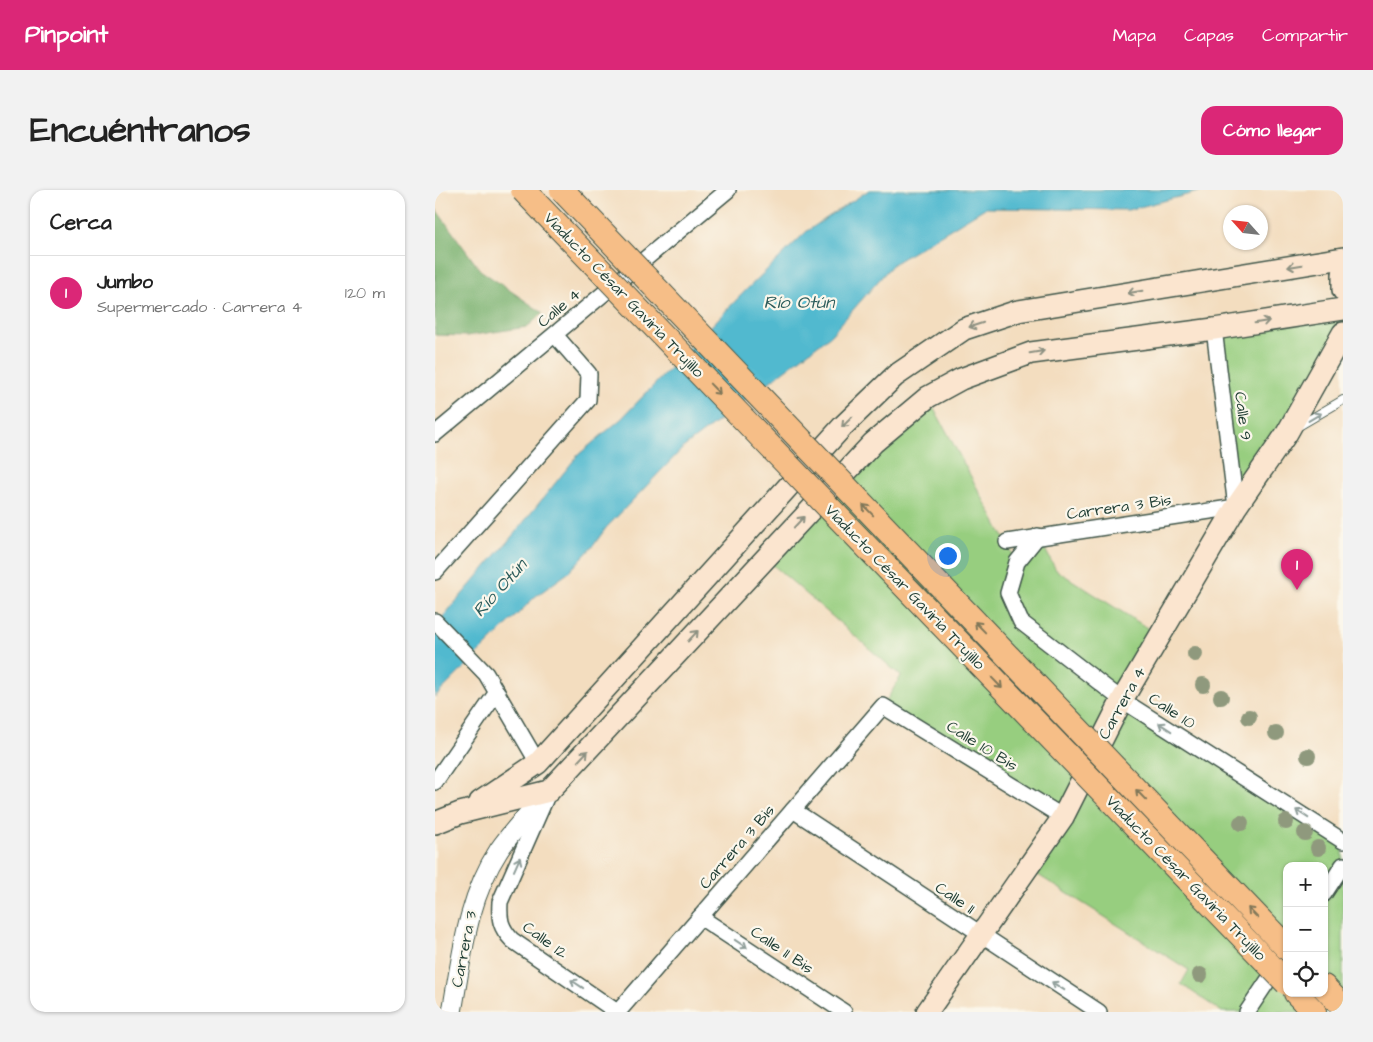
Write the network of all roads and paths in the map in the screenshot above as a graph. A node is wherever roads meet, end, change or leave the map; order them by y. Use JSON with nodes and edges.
{"nodes":[{"id":1,"x":523,"y":190,"type":"edge"},
{"id":2,"x":562,"y":190,"type":"edge"},
{"id":3,"x":728,"y":190,"type":"edge"},
{"id":4,"x":1343,"y":258,"type":"edge"},
{"id":5,"x":1343,"y":274,"type":"edge"},
{"id":6,"x":1343,"y":290,"type":"edge"},
{"id":7,"x":1343,"y":309,"type":"edge"},
{"id":8,"x":1214,"y":329,"type":"junction"},
{"id":9,"x":1343,"y":333,"type":"edge"},
{"id":10,"x":555,"y":335,"type":"junction"},
{"id":11,"x":1343,"y":359,"type":"edge"},
{"id":12,"x":1313,"y":390,"type":"junction"},
{"id":13,"x":1343,"y":400,"type":"edge"},
{"id":14,"x":1287,"y":433,"type":"junction"},
{"id":15,"x":435,"y":434,"type":"edge"},
{"id":16,"x":1236,"y":508,"type":"junction"},
{"id":17,"x":1038,"y":536,"type":"junction"},
{"id":18,"x":1007,"y":542,"type":"dead end"},
{"id":19,"x":435,"y":572,"type":"edge"},
{"id":20,"x":435,"y":621,"type":"edge"},
{"id":21,"x":497,"y":692,"type":"junction"},
{"id":22,"x":1122,"y":700,"type":"junction"},
{"id":23,"x":883,"y":706,"type":"joint"},
{"id":24,"x":537,"y":763,"type":"junction"},
{"id":25,"x":435,"y":782,"type":"edge"},
{"id":26,"x":549,"y":791,"type":"junction"},
{"id":27,"x":793,"y":810,"type":"junction"},
{"id":28,"x":460,"y":813,"type":"junction"},
{"id":29,"x":1063,"y":817,"type":"junction"},
{"id":30,"x":435,"y":823,"type":"edge"},
{"id":31,"x":1343,"y":841,"type":"edge"},
{"id":32,"x":1343,"y":865,"type":"edge"},
{"id":33,"x":1328,"y":888,"type":"edge"},
{"id":34,"x":701,"y":917,"type":"junction"},
{"id":35,"x":980,"y":936,"type":"junction"},
{"id":36,"x":1283,"y":946,"type":"edge"},
{"id":37,"x":1286,"y":952,"type":"edge"},
{"id":38,"x":1283,"y":979,"type":"edge"},
{"id":39,"x":1328,"y":992,"type":"edge"},
{"id":40,"x":1296,"y":997,"type":"edge"},
{"id":41,"x":1299,"y":997,"type":"edge"},
{"id":42,"x":1343,"y":1007,"type":"edge"},
{"id":43,"x":452,"y":1012,"type":"edge"},
{"id":44,"x":617,"y":1012,"type":"edge"},
{"id":45,"x":843,"y":1012,"type":"edge"},
{"id":46,"x":927,"y":1012,"type":"edge"},
{"id":47,"x":1099,"y":1012,"type":"edge"},
{"id":48,"x":1247,"y":1012,"type":"edge"},
{"id":49,"x":1302,"y":1012,"type":"edge"},
{"id":50,"x":1314,"y":1012,"type":"edge"}],
"edges":[{"from":1,"to":38,"type":"main road","name":"Viaducto César Gaviria Trujillo","one_way":true,"bridge":true},
{"from":36,"to":2,"type":"main road","name":"Viaducto César Gaviria Trujillo","one_way":true,"bridge":true},
{"from":3,"to":10,"type":"street","name":"Calle 4"},
{"from":4,"to":24,"type":"main road","one_way":true},
{"from":5,"to":6,"type":"main road"},
{"from":8,"to":7,"type":"main road","one_way":true},
{"from":8,"to":16,"type":"street","name":"Calle 9"},
{"from":26,"to":8,"type":"main road","one_way":true},
{"from":9,"to":12,"type":"main road","name":"Carrera 4"},
{"from":10,"to":15,"type":"street","name":"Calle 4"},
{"from":10,"to":19,"type":"street"},
{"from":11,"to":12,"type":"main road","name":"Carrera 4"},
{"from":12,"to":14,"type":"main road","name":"Carrera 4"},
{"from":14,"to":13,"type":"lane","one_way":true},
{"from":14,"to":16,"type":"main road","name":"Carrera 4"},
{"from":16,"to":17,"type":"street","name":"Carrera 3 Bis"},
{"from":16,"to":22,"type":"main road","name":"Carrera 4"},
{"from":17,"to":18,"type":"street","name":"Carrera 3 Bis"},
{"from":17,"to":22,"type":"street","name":"Calle 10"},
{"from":20,"to":21,"type":"street"},
{"from":21,"to":24,"type":"street"},
{"from":21,"to":25,"type":"street"},
{"from":22,"to":29,"type":"main road","name":"Carrera 4"},
{"from":31,"to":22,"type":"street","name":"Calle 10","one_way":true},
{"from":23,"to":27,"type":"street","name":"Carrera 3 Bis"},
{"from":23,"to":29,"type":"street","name":"Calle 10 Bis"},
{"from":24,"to":28,"type":"main road"},
{"from":26,"to":28,"type":"main road"},
{"from":26,"to":43,"type":"street","name":"Carrera 3"},
{"from":44,"to":26,"type":"street","name":"Calle 12","one_way":true},
{"from":27,"to":34,"type":"street","name":"Carrera 3 Bis"},
{"from":27,"to":35,"type":"street","name":"Calle 11"},
{"from":28,"to":30,"type":"main road"},
{"from":29,"to":35,"type":"main road","name":"Carrera 4"},
{"from":32,"to":33,"type":"street"},
{"from":34,"to":44,"type":"street","name":"Carrera 3 Bis"},
{"from":34,"to":45,"type":"street","name":"Calle 11 Bis","one_way":true},
{"from":35,"to":46,"type":"main road","name":"Carrera 4"},
{"from":47,"to":35,"type":"street","name":"Calle 11","one_way":true},
{"from":37,"to":48,"type":"street"},
{"from":39,"to":42,"type":"main road"},
{"from":40,"to":49,"type":"main road"},
{"from":41,"to":50,"type":"main road"}]}
